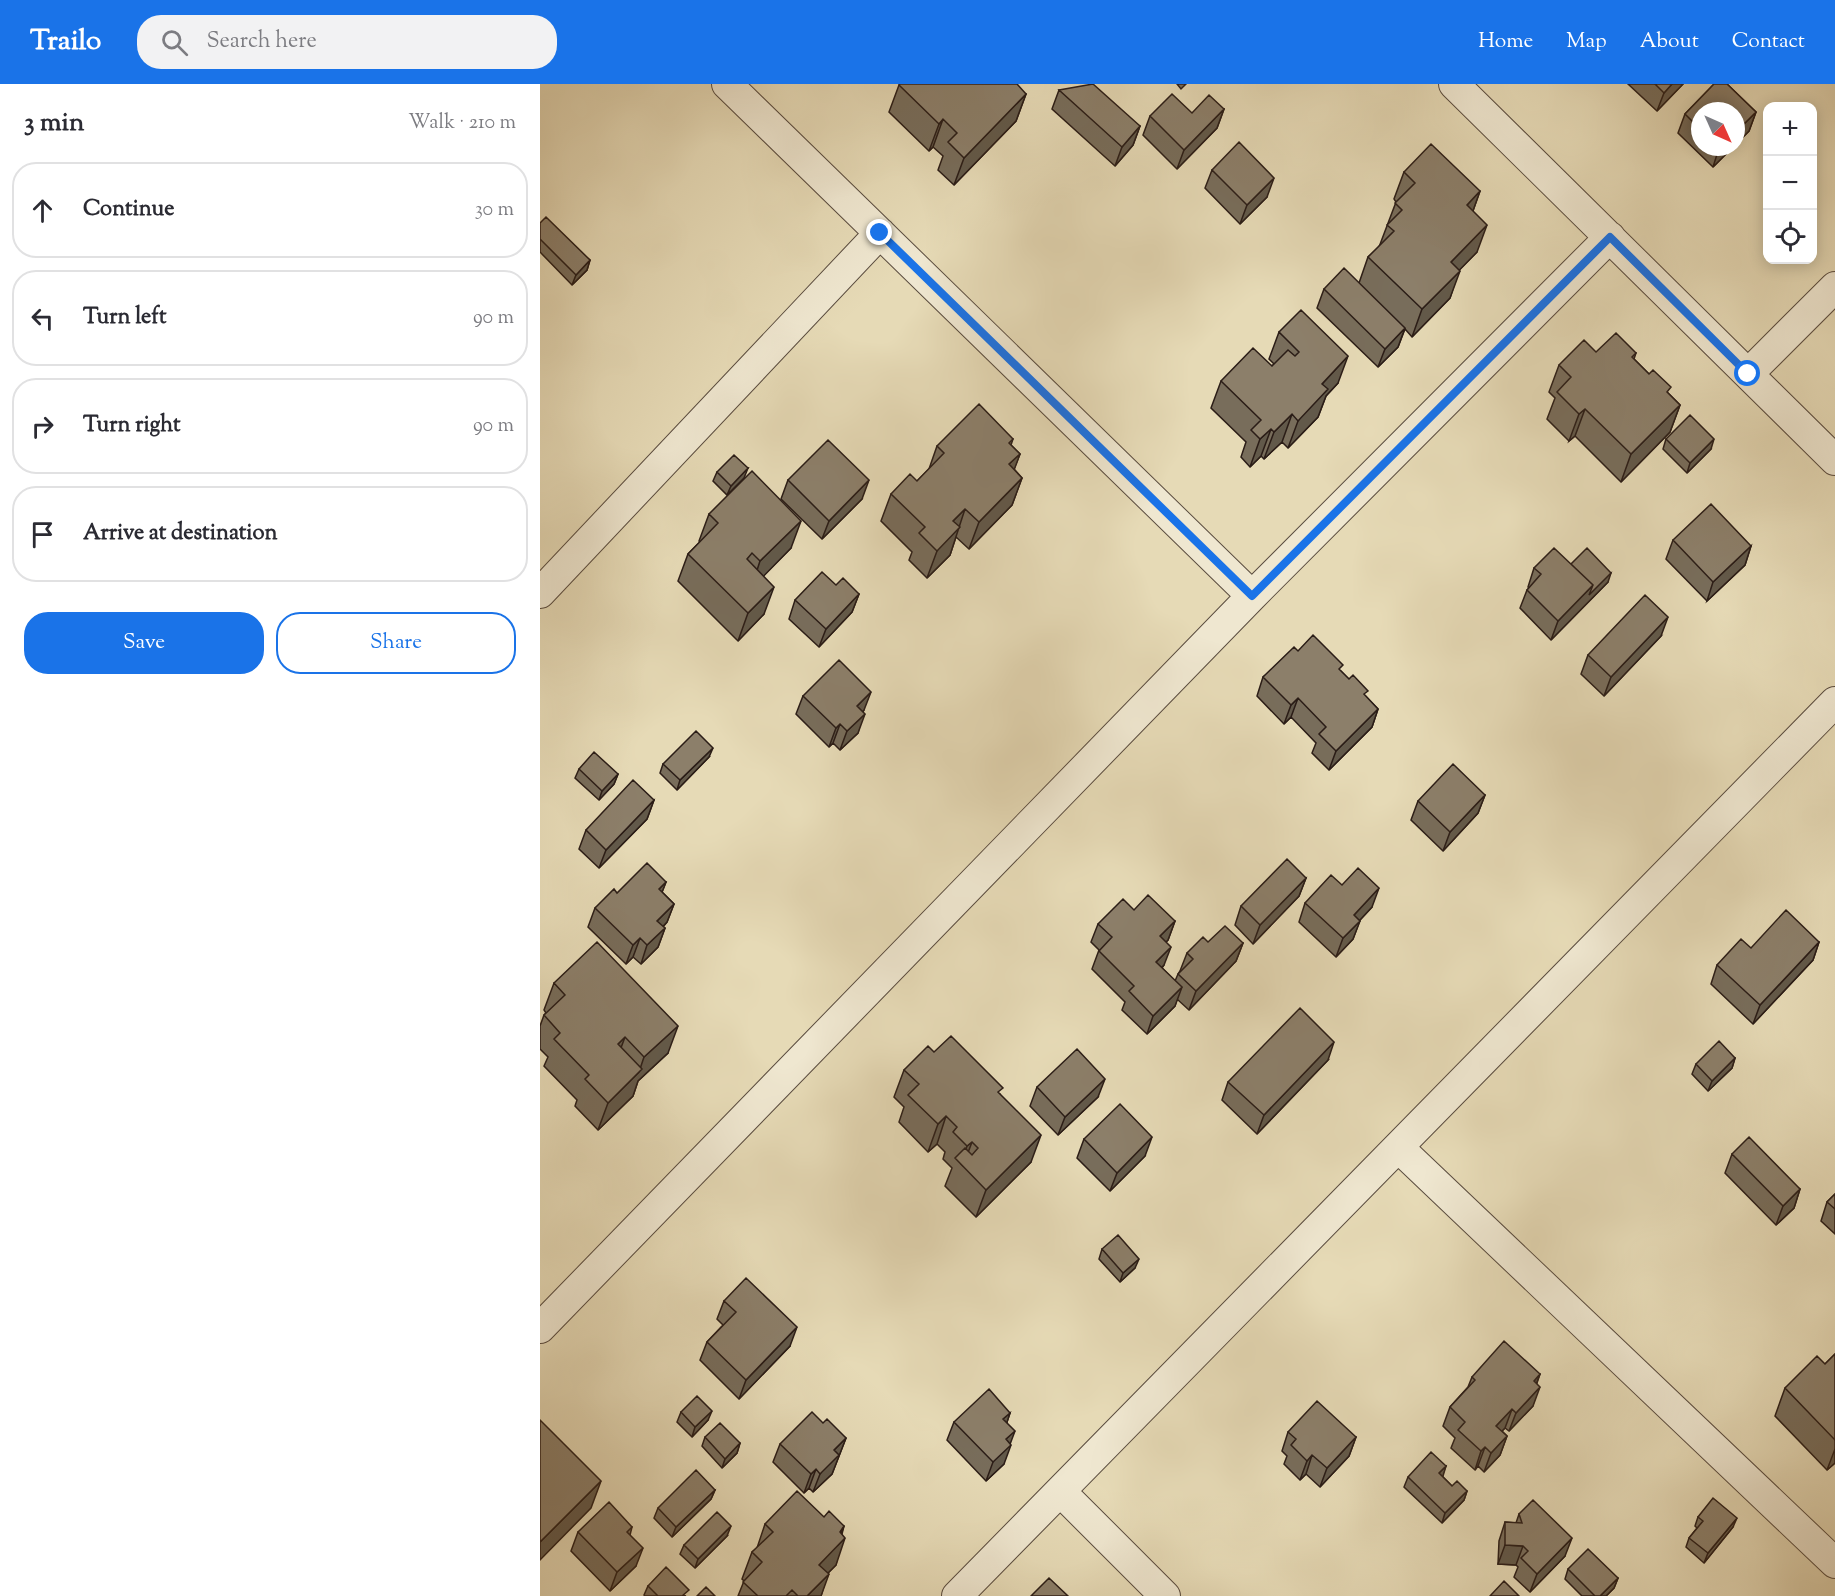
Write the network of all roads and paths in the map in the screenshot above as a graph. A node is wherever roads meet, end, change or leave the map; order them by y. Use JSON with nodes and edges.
{"nodes":[{"id":1,"x":727,"y":84,"type":"edge"},
{"id":2,"x":1454,"y":84,"type":"edge"},
{"id":3,"x":880,"y":233,"type":"junction"},
{"id":4,"x":1610,"y":237,"type":"junction"},
{"id":5,"x":1835,"y":287,"type":"edge"},
{"id":6,"x":1748,"y":374,"type":"junction"},
{"id":7,"x":1835,"y":460,"type":"edge"},
{"id":8,"x":540,"y":592,"type":"edge"},
{"id":9,"x":1252,"y":596,"type":"junction"},
{"id":10,"x":1835,"y":702,"type":"edge"},
{"id":11,"x":1399,"y":1148,"type":"junction"},
{"id":12,"x":540,"y":1328,"type":"edge"},
{"id":13,"x":1060,"y":1491,"type":"junction"},
{"id":14,"x":1835,"y":1563,"type":"edge"},
{"id":15,"x":957,"y":1596,"type":"edge"},
{"id":16,"x":1166,"y":1596,"type":"edge"}],
"edges":[{"from":1,"to":3,"type":"street"},
{"from":2,"to":4,"type":"street"},
{"from":3,"to":8,"type":"street"},
{"from":3,"to":9,"type":"street"},
{"from":4,"to":6,"type":"street"},
{"from":4,"to":9,"type":"street"},
{"from":5,"to":6,"type":"street"},
{"from":6,"to":7,"type":"street"},
{"from":9,"to":12,"type":"street"},
{"from":10,"to":11,"type":"street"},
{"from":11,"to":13,"type":"street"},
{"from":11,"to":14,"type":"street"},
{"from":13,"to":15,"type":"street"},
{"from":13,"to":16,"type":"street"}]}
